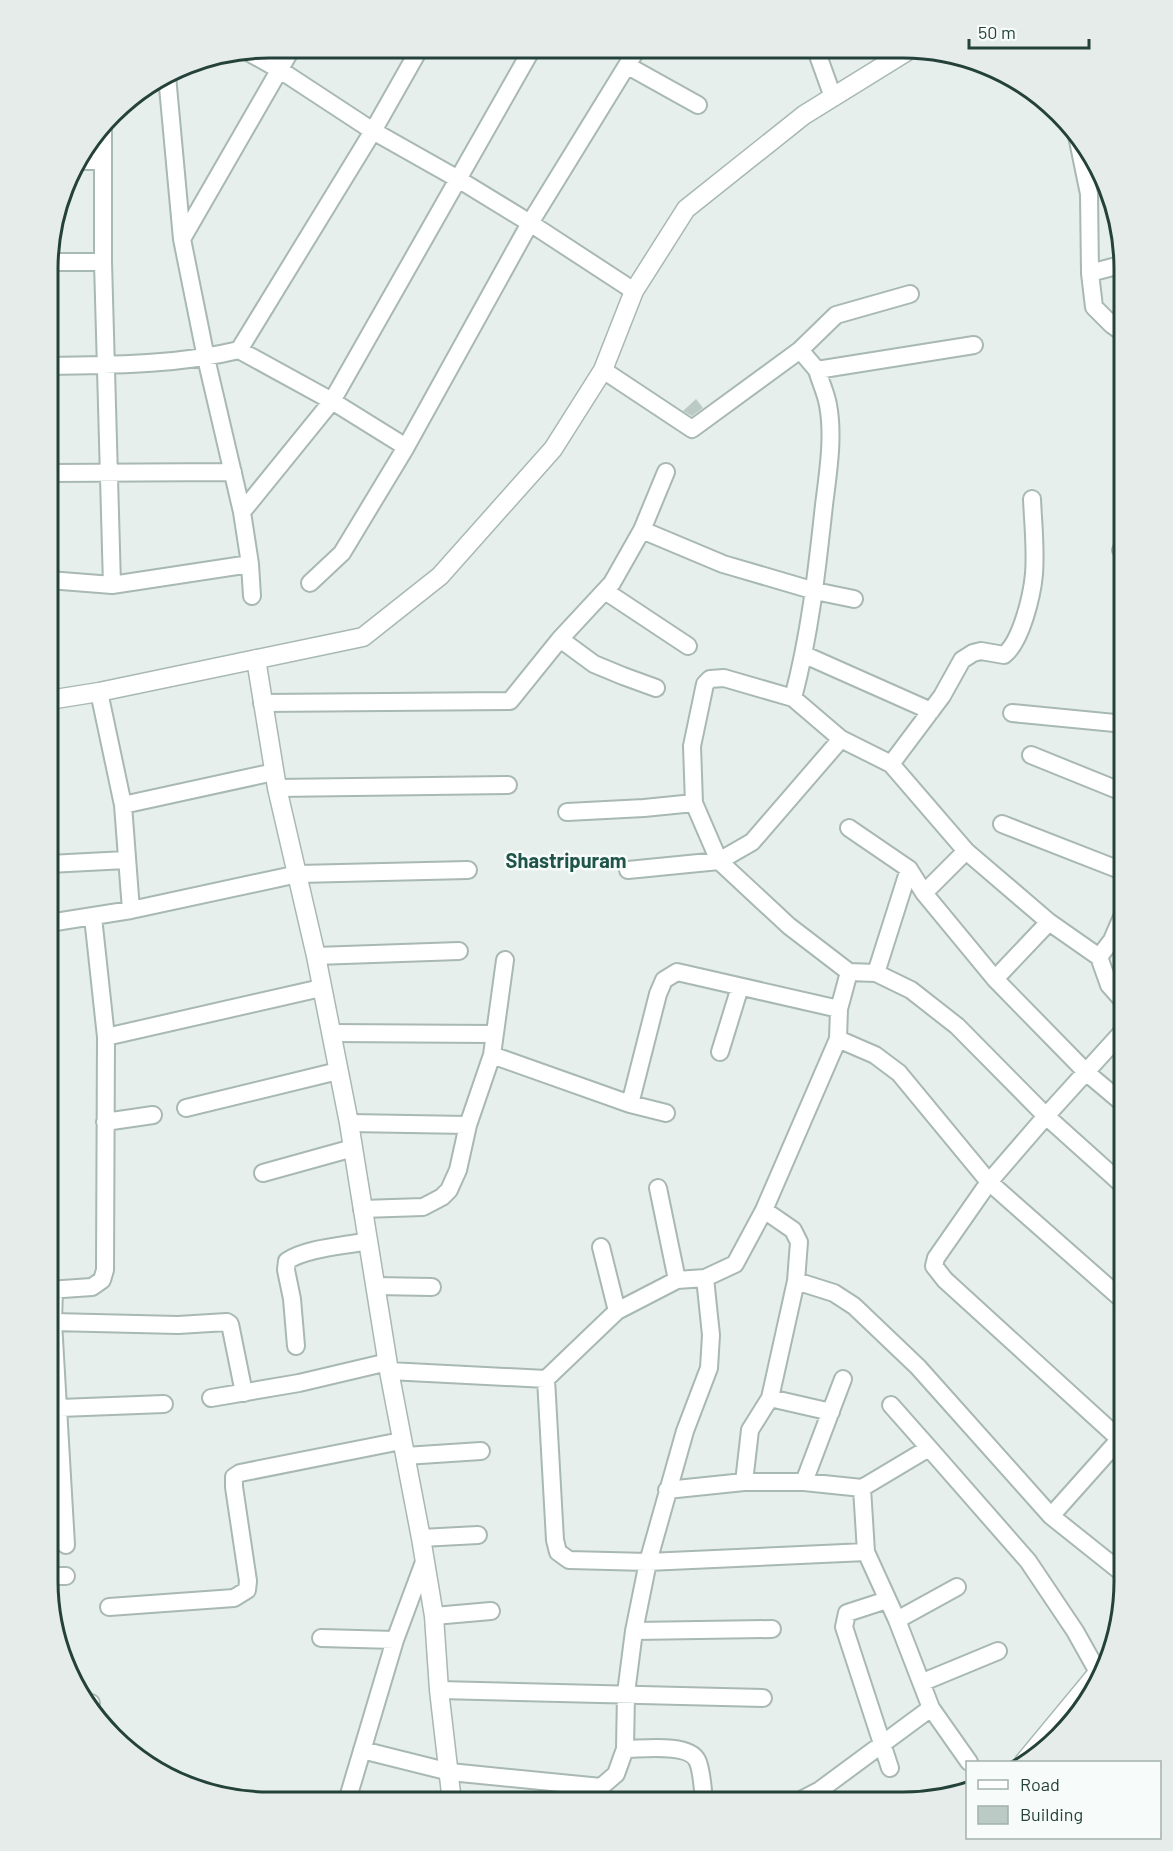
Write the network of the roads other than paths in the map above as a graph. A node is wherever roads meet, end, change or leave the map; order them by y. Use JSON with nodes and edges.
{"nodes":[{"id":1,"x":632,"y":58,"type":"edge"},
{"id":2,"x":819,"y":58,"type":"edge"},
{"id":3,"x":896,"y":58,"type":"edge"},
{"id":4,"x":260,"y":59,"type":"edge"},
{"id":5,"x":286,"y":59,"type":"edge"},
{"id":6,"x":414,"y":59,"type":"edge"},
{"id":7,"x":527,"y":59,"type":"edge"},
{"id":8,"x":628,"y":66,"type":"junction"},
{"id":9,"x":280,"y":70,"type":"junction"},
{"id":10,"x":168,"y":85,"type":"edge"},
{"id":11,"x":833,"y":97,"type":"junction"},
{"id":12,"x":698,"y":105,"type":"dead end"},
{"id":13,"x":373,"y":131,"type":"junction"},
{"id":14,"x":103,"y":140,"type":"edge"},
{"id":15,"x":1081,"y":155,"type":"edge"},
{"id":16,"x":89,"y":161,"type":"edge"},
{"id":17,"x":103,"y":161,"type":"junction"},
{"id":18,"x":458,"y":179,"type":"junction"},
{"id":19,"x":530,"y":223,"type":"junction"},
{"id":20,"x":182,"y":239,"type":"junction"},
{"id":21,"x":59,"y":262,"type":"edge"},
{"id":22,"x":103,"y":262,"type":"junction"},
{"id":23,"x":1114,"y":267,"type":"edge"},
{"id":24,"x":1090,"y":273,"type":"junction"},
{"id":25,"x":634,"y":291,"type":"junction"},
{"id":26,"x":910,"y":294,"type":"dead end"},
{"id":27,"x":1114,"y":326,"type":"edge"},
{"id":28,"x":974,"y":345,"type":"dead end"},
{"id":29,"x":239,"y":350,"type":"junction"},
{"id":30,"x":800,"y":350,"type":"junction"},
{"id":31,"x":206,"y":358,"type":"junction"},
{"id":32,"x":106,"y":365,"type":"junction"},
{"id":33,"x":58,"y":366,"type":"edge"},
{"id":34,"x":603,"y":370,"type":"junction"},
{"id":35,"x":817,"y":370,"type":"junction"},
{"id":36,"x":332,"y":401,"type":"junction"},
{"id":37,"x":406,"y":447,"type":"junction"},
{"id":38,"x":110,"y":472,"type":"junction"},
{"id":39,"x":233,"y":472,"type":"junction"},
{"id":40,"x":666,"y":472,"type":"dead end"},
{"id":41,"x":58,"y":473,"type":"edge"},
{"id":42,"x":1032,"y":498,"type":"dead end"},
{"id":43,"x":242,"y":512,"type":"junction"},
{"id":44,"x":642,"y":530,"type":"junction"},
{"id":45,"x":250,"y":564,"type":"junction"},
{"id":46,"x":58,"y":581,"type":"edge"},
{"id":47,"x":310,"y":583,"type":"dead end"},
{"id":48,"x":112,"y":585,"type":"junction"},
{"id":49,"x":605,"y":591,"type":"junction"},
{"id":50,"x":815,"y":591,"type":"junction"},
{"id":51,"x":252,"y":596,"type":"dead end"},
{"id":52,"x":854,"y":599,"type":"dead end"},
{"id":53,"x":560,"y":639,"type":"junction"},
{"id":54,"x":688,"y":646,"type":"dead end"},
{"id":55,"x":805,"y":655,"type":"junction"},
{"id":56,"x":256,"y":659,"type":"junction"},
{"id":57,"x":656,"y":688,"type":"dead end"},
{"id":58,"x":99,"y":693,"type":"junction"},
{"id":59,"x":793,"y":698,"type":"junction"},
{"id":60,"x":58,"y":699,"type":"edge"},
{"id":61,"x":262,"y":703,"type":"junction"},
{"id":62,"x":931,"y":711,"type":"junction"},
{"id":63,"x":1012,"y":713,"type":"dead end"},
{"id":64,"x":1114,"y":723,"type":"edge"},
{"id":65,"x":841,"y":740,"type":"junction"},
{"id":66,"x":1031,"y":755,"type":"dead end"},
{"id":67,"x":891,"y":764,"type":"junction"},
{"id":68,"x":276,"y":780,"type":"junction"},
{"id":69,"x":508,"y":785,"type":"dead end"},
{"id":70,"x":1114,"y":789,"type":"edge"},
{"id":71,"x":694,"y":802,"type":"junction"},
{"id":72,"x":123,"y":805,"type":"junction"},
{"id":73,"x":567,"y":812,"type":"dead end"},
{"id":74,"x":1002,"y":824,"type":"dead end"},
{"id":75,"x":849,"y":828,"type":"dead end"},
{"id":76,"x":966,"y":851,"type":"junction"},
{"id":77,"x":126,"y":860,"type":"junction"},
{"id":78,"x":719,"y":861,"type":"junction"},
{"id":79,"x":58,"y":864,"type":"edge"},
{"id":80,"x":1114,"y":868,"type":"edge"},
{"id":81,"x":909,"y":869,"type":"junction"},
{"id":82,"x":468,"y":870,"type":"dead end"},
{"id":83,"x":628,"y":870,"type":"dead end"},
{"id":84,"x":298,"y":874,"type":"junction"},
{"id":85,"x":924,"y":893,"type":"junction"},
{"id":86,"x":130,"y":910,"type":"junction"},
{"id":87,"x":93,"y":917,"type":"junction"},
{"id":88,"x":58,"y":922,"type":"edge"},
{"id":89,"x":1049,"y":922,"type":"junction"},
{"id":90,"x":1114,"y":945,"type":"edge"},
{"id":91,"x":459,"y":951,"type":"dead end"},
{"id":92,"x":316,"y":956,"type":"junction"},
{"id":93,"x":1099,"y":957,"type":"junction"},
{"id":94,"x":506,"y":960,"type":"dead end"},
{"id":95,"x":849,"y":972,"type":"junction"},
{"id":96,"x":876,"y":973,"type":"junction"},
{"id":97,"x":995,"y":979,"type":"junction"},
{"id":98,"x":740,"y":987,"type":"junction"},
{"id":99,"x":321,"y":988,"type":"junction"},
{"id":100,"x":1114,"y":991,"type":"edge"},
{"id":101,"x":839,"y":1009,"type":"junction"},
{"id":102,"x":331,"y":1033,"type":"junction"},
{"id":103,"x":494,"y":1034,"type":"junction"},
{"id":104,"x":106,"y":1037,"type":"junction"},
{"id":105,"x":838,"y":1039,"type":"junction"},
{"id":106,"x":1114,"y":1042,"type":"edge"},
{"id":107,"x":720,"y":1052,"type":"dead end"},
{"id":108,"x":492,"y":1055,"type":"junction"},
{"id":109,"x":338,"y":1071,"type":"junction"},
{"id":110,"x":1087,"y":1073,"type":"junction"},
{"id":111,"x":1114,"y":1096,"type":"edge"},
{"id":112,"x":630,"y":1104,"type":"junction"},
{"id":113,"x":186,"y":1108,"type":"dead end"},
{"id":114,"x":666,"y":1113,"type":"dead end"},
{"id":115,"x":153,"y":1115,"type":"dead end"},
{"id":116,"x":1046,"y":1116,"type":"junction"},
{"id":117,"x":105,"y":1122,"type":"junction"},
{"id":118,"x":349,"y":1123,"type":"junction"},
{"id":119,"x":468,"y":1125,"type":"junction"},
{"id":120,"x":352,"y":1148,"type":"junction"},
{"id":121,"x":263,"y":1173,"type":"dead end"},
{"id":122,"x":1114,"y":1177,"type":"edge"},
{"id":123,"x":989,"y":1182,"type":"junction"},
{"id":124,"x":658,"y":1188,"type":"dead end"},
{"id":125,"x":362,"y":1209,"type":"junction"},
{"id":126,"x":764,"y":1210,"type":"junction"},
{"id":127,"x":368,"y":1241,"type":"junction"},
{"id":128,"x":601,"y":1246,"type":"dead end"},
{"id":129,"x":705,"y":1278,"type":"junction"},
{"id":130,"x":677,"y":1280,"type":"junction"},
{"id":131,"x":796,"y":1281,"type":"junction"},
{"id":132,"x":375,"y":1286,"type":"junction"},
{"id":133,"x":432,"y":1287,"type":"dead end"},
{"id":134,"x":58,"y":1289,"type":"edge"},
{"id":135,"x":1114,"y":1292,"type":"edge"},
{"id":136,"x":617,"y":1311,"type":"junction"},
{"id":137,"x":58,"y":1322,"type":"edge"},
{"id":138,"x":296,"y":1346,"type":"dead end"},
{"id":139,"x":388,"y":1366,"type":"junction"},
{"id":140,"x":546,"y":1379,"type":"junction"},
{"id":141,"x":843,"y":1379,"type":"dead end"},
{"id":142,"x":58,"y":1383,"type":"edge"},
{"id":143,"x":244,"y":1393,"type":"junction"},
{"id":144,"x":211,"y":1398,"type":"dead end"},
{"id":145,"x":771,"y":1398,"type":"junction"},
{"id":146,"x":164,"y":1404,"type":"dead end"},
{"id":147,"x":891,"y":1405,"type":"dead end"},
{"id":148,"x":60,"y":1408,"type":"junction"},
{"id":149,"x":831,"y":1412,"type":"junction"},
{"id":150,"x":1114,"y":1431,"type":"edge"},
{"id":151,"x":403,"y":1448,"type":"junction"},
{"id":152,"x":929,"y":1448,"type":"junction"},
{"id":153,"x":1114,"y":1449,"type":"edge"},
{"id":154,"x":482,"y":1451,"type":"dead end"},
{"id":155,"x":744,"y":1482,"type":"junction"},
{"id":156,"x":804,"y":1482,"type":"junction"},
{"id":157,"x":862,"y":1488,"type":"junction"},
{"id":158,"x":667,"y":1490,"type":"junction"},
{"id":159,"x":1051,"y":1516,"type":"junction"},
{"id":160,"x":478,"y":1535,"type":"dead end"},
{"id":161,"x":421,"y":1538,"type":"junction"},
{"id":162,"x":66,"y":1545,"type":"dead end"},
{"id":163,"x":866,"y":1552,"type":"junction"},
{"id":164,"x":424,"y":1562,"type":"junction"},
{"id":165,"x":648,"y":1562,"type":"junction"},
{"id":166,"x":1114,"y":1566,"type":"edge"},
{"id":167,"x":58,"y":1576,"type":"edge"},
{"id":168,"x":66,"y":1576,"type":"dead end"},
{"id":169,"x":957,"y":1587,"type":"dead end"},
{"id":170,"x":887,"y":1600,"type":"junction"},
{"id":171,"x":110,"y":1607,"type":"dead end"},
{"id":172,"x":490,"y":1611,"type":"dead end"},
{"id":173,"x":434,"y":1616,"type":"junction"},
{"id":174,"x":897,"y":1620,"type":"junction"},
{"id":175,"x":772,"y":1629,"type":"dead end"},
{"id":176,"x":634,"y":1631,"type":"junction"},
{"id":177,"x":321,"y":1638,"type":"dead end"},
{"id":178,"x":395,"y":1640,"type":"junction"},
{"id":179,"x":998,"y":1651,"type":"dead end"},
{"id":180,"x":1096,"y":1668,"type":"edge"},
{"id":181,"x":922,"y":1682,"type":"junction"},
{"id":182,"x":1087,"y":1686,"type":"edge"},
{"id":183,"x":439,"y":1690,"type":"junction"},
{"id":184,"x":626,"y":1693,"type":"junction"},
{"id":185,"x":763,"y":1698,"type":"dead end"},
{"id":186,"x":931,"y":1708,"type":"junction"},
{"id":187,"x":1040,"y":1742,"type":"edge"},
{"id":188,"x":883,"y":1745,"type":"junction"},
{"id":189,"x":625,"y":1749,"type":"junction"},
{"id":190,"x":362,"y":1750,"type":"junction"},
{"id":191,"x":968,"y":1761,"type":"edge"},
{"id":192,"x":890,"y":1768,"type":"dead end"},
{"id":193,"x":450,"y":1772,"type":"junction"},
{"id":194,"x":350,"y":1792,"type":"edge"},
{"id":195,"x":451,"y":1792,"type":"edge"},
{"id":196,"x":578,"y":1792,"type":"edge"},
{"id":197,"x":594,"y":1792,"type":"edge"},
{"id":198,"x":703,"y":1792,"type":"edge"},
{"id":199,"x":816,"y":1792,"type":"edge"}],
"edges":[{"from":1,"to":8,"type":"street"},
{"from":2,"to":11,"type":"street"},
{"from":3,"to":11,"type":"street"},
{"from":4,"to":9,"type":"street"},
{"from":5,"to":9,"type":"street"},
{"from":6,"to":13,"type":"street"},
{"from":7,"to":18,"type":"street"},
{"from":8,"to":12,"type":"street"},
{"from":8,"to":19,"type":"street"},
{"from":9,"to":13,"type":"street"},
{"from":9,"to":20,"type":"street"},
{"from":10,"to":20,"type":"street"},
{"from":11,"to":25,"type":"street"},
{"from":13,"to":18,"type":"street"},
{"from":13,"to":29,"type":"street"},
{"from":14,"to":17,"type":"street"},
{"from":15,"to":24,"type":"street"},
{"from":16,"to":17,"type":"street"},
{"from":17,"to":22,"type":"street"},
{"from":18,"to":19,"type":"street"},
{"from":18,"to":36,"type":"street"},
{"from":19,"to":25,"type":"street"},
{"from":19,"to":37,"type":"street"},
{"from":20,"to":31,"type":"street"},
{"from":21,"to":22,"type":"street"},
{"from":22,"to":32,"type":"street"},
{"from":23,"to":24,"type":"street"},
{"from":24,"to":27,"type":"street"},
{"from":25,"to":34,"type":"street"},
{"from":26,"to":30,"type":"street"},
{"from":28,"to":35,"type":"street"},
{"from":29,"to":31,"type":"street"},
{"from":29,"to":36,"type":"street"},
{"from":30,"to":34,"type":"street"},
{"from":30,"to":35,"type":"street"},
{"from":31,"to":32,"type":"street"},
{"from":31,"to":39,"type":"street"},
{"from":32,"to":33,"type":"street"},
{"from":32,"to":38,"type":"street"},
{"from":34,"to":56,"type":"street"},
{"from":35,"to":50,"type":"street"},
{"from":36,"to":37,"type":"street"},
{"from":36,"to":43,"type":"street"},
{"from":37,"to":47,"type":"street"},
{"from":38,"to":39,"type":"street"},
{"from":38,"to":41,"type":"street"},
{"from":38,"to":48,"type":"street"},
{"from":39,"to":43,"type":"street"},
{"from":40,"to":44,"type":"street"},
{"from":42,"to":62,"type":"street"},
{"from":43,"to":45,"type":"street"},
{"from":44,"to":49,"type":"street"},
{"from":44,"to":50,"type":"street"},
{"from":45,"to":48,"type":"street"},
{"from":45,"to":51,"type":"street"},
{"from":46,"to":48,"type":"street"},
{"from":49,"to":53,"type":"street"},
{"from":49,"to":54,"type":"street"},
{"from":50,"to":52,"type":"street"},
{"from":50,"to":55,"type":"street"},
{"from":53,"to":57,"type":"street"},
{"from":53,"to":61,"type":"street"},
{"from":55,"to":59,"type":"street"},
{"from":55,"to":62,"type":"street"},
{"from":56,"to":58,"type":"street"},
{"from":56,"to":61,"type":"street"},
{"from":58,"to":60,"type":"street"},
{"from":58,"to":72,"type":"street"},
{"from":59,"to":65,"type":"street"},
{"from":59,"to":71,"type":"street"},
{"from":61,"to":68,"type":"street"},
{"from":62,"to":67,"type":"street"},
{"from":63,"to":64,"type":"street"},
{"from":65,"to":67,"type":"street"},
{"from":65,"to":78,"type":"street"},
{"from":66,"to":70,"type":"street"},
{"from":67,"to":76,"type":"street"},
{"from":68,"to":69,"type":"street"},
{"from":68,"to":72,"type":"street"},
{"from":68,"to":84,"type":"street"},
{"from":71,"to":73,"type":"street"},
{"from":71,"to":78,"type":"street"},
{"from":72,"to":77,"type":"street"},
{"from":74,"to":80,"type":"street"},
{"from":75,"to":81,"type":"street"},
{"from":76,"to":85,"type":"street"},
{"from":76,"to":89,"type":"street"},
{"from":77,"to":79,"type":"street"},
{"from":77,"to":86,"type":"street"},
{"from":78,"to":83,"type":"street"},
{"from":78,"to":95,"type":"street"},
{"from":81,"to":85,"type":"street"},
{"from":81,"to":96,"type":"street"},
{"from":82,"to":84,"type":"street"},
{"from":84,"to":86,"type":"street"},
{"from":84,"to":92,"type":"street"},
{"from":85,"to":97,"type":"street"},
{"from":86,"to":87,"type":"street"},
{"from":87,"to":88,"type":"street"},
{"from":87,"to":104,"type":"street"},
{"from":89,"to":93,"type":"street"},
{"from":89,"to":97,"type":"street"},
{"from":90,"to":93,"type":"street"},
{"from":91,"to":92,"type":"street"},
{"from":92,"to":99,"type":"street"},
{"from":93,"to":100,"type":"street"},
{"from":94,"to":103,"type":"street"},
{"from":95,"to":96,"type":"street"},
{"from":95,"to":101,"type":"street"},
{"from":96,"to":116,"type":"street"},
{"from":97,"to":110,"type":"street"},
{"from":98,"to":101,"type":"street"},
{"from":98,"to":107,"type":"street"},
{"from":98,"to":112,"type":"street"},
{"from":99,"to":102,"type":"street"},
{"from":99,"to":104,"type":"street"},
{"from":101,"to":105,"type":"street"},
{"from":102,"to":103,"type":"street"},
{"from":102,"to":109,"type":"street"},
{"from":103,"to":108,"type":"street"},
{"from":104,"to":117,"type":"street"},
{"from":105,"to":123,"type":"street"},
{"from":105,"to":126,"type":"street"},
{"from":106,"to":110,"type":"street"},
{"from":108,"to":112,"type":"street"},
{"from":108,"to":119,"type":"street"},
{"from":109,"to":113,"type":"street"},
{"from":109,"to":118,"type":"street"},
{"from":110,"to":111,"type":"street"},
{"from":110,"to":116,"type":"street"},
{"from":112,"to":114,"type":"street"},
{"from":115,"to":117,"type":"street"},
{"from":116,"to":122,"type":"street"},
{"from":116,"to":123,"type":"street"},
{"from":117,"to":134,"type":"street"},
{"from":118,"to":119,"type":"street"},
{"from":118,"to":120,"type":"street"},
{"from":119,"to":125,"type":"street"},
{"from":120,"to":121,"type":"street"},
{"from":120,"to":125,"type":"street"},
{"from":123,"to":135,"type":"street"},
{"from":123,"to":150,"type":"street"},
{"from":124,"to":130,"type":"street"},
{"from":125,"to":127,"type":"street"},
{"from":126,"to":129,"type":"street"},
{"from":126,"to":131,"type":"street"},
{"from":127,"to":132,"type":"street"},
{"from":127,"to":138,"type":"street"},
{"from":128,"to":136,"type":"street"},
{"from":129,"to":130,"type":"street"},
{"from":129,"to":158,"type":"street"},
{"from":130,"to":136,"type":"street"},
{"from":131,"to":145,"type":"street"},
{"from":131,"to":159,"type":"street"},
{"from":132,"to":133,"type":"street"},
{"from":132,"to":139,"type":"street"},
{"from":136,"to":140,"type":"street"},
{"from":137,"to":143,"type":"street"},
{"from":139,"to":140,"type":"street"},
{"from":139,"to":143,"type":"street"},
{"from":139,"to":151,"type":"street"},
{"from":140,"to":165,"type":"street"},
{"from":141,"to":149,"type":"street"},
{"from":142,"to":148,"type":"street"},
{"from":143,"to":144,"type":"street"},
{"from":145,"to":149,"type":"street"},
{"from":145,"to":155,"type":"street"},
{"from":146,"to":148,"type":"street"},
{"from":147,"to":152,"type":"street"},
{"from":148,"to":162,"type":"street"},
{"from":149,"to":156,"type":"street"},
{"from":151,"to":154,"type":"street"},
{"from":151,"to":161,"type":"street"},
{"from":151,"to":171,"type":"street"},
{"from":152,"to":157,"type":"street"},
{"from":152,"to":180,"type":"street"},
{"from":153,"to":159,"type":"street"},
{"from":155,"to":156,"type":"street"},
{"from":155,"to":158,"type":"street"},
{"from":156,"to":157,"type":"street"},
{"from":157,"to":163,"type":"street"},
{"from":158,"to":165,"type":"street"},
{"from":159,"to":166,"type":"street"},
{"from":160,"to":161,"type":"street"},
{"from":161,"to":164,"type":"street"},
{"from":163,"to":165,"type":"street"},
{"from":163,"to":170,"type":"street"},
{"from":164,"to":173,"type":"street"},
{"from":164,"to":178,"type":"street"},
{"from":165,"to":176,"type":"street"},
{"from":167,"to":168,"type":"street"},
{"from":169,"to":174,"type":"street"},
{"from":170,"to":174,"type":"street"},
{"from":170,"to":188,"type":"street"},
{"from":172,"to":173,"type":"street"},
{"from":173,"to":183,"type":"street"},
{"from":174,"to":181,"type":"street"},
{"from":175,"to":176,"type":"street"},
{"from":176,"to":184,"type":"street"},
{"from":177,"to":178,"type":"street"},
{"from":178,"to":190,"type":"street"},
{"from":179,"to":181,"type":"street"},
{"from":181,"to":186,"type":"street"},
{"from":182,"to":187,"type":"street"},
{"from":183,"to":184,"type":"street"},
{"from":183,"to":193,"type":"street"},
{"from":184,"to":185,"type":"street"},
{"from":184,"to":189,"type":"street"},
{"from":186,"to":188,"type":"street"},
{"from":186,"to":191,"type":"street"},
{"from":188,"to":192,"type":"street"},
{"from":188,"to":199,"type":"street"},
{"from":189,"to":197,"type":"street"},
{"from":189,"to":198,"type":"street"},
{"from":190,"to":193,"type":"street"},
{"from":190,"to":194,"type":"street"},
{"from":193,"to":195,"type":"street"},
{"from":193,"to":196,"type":"street"}]}
